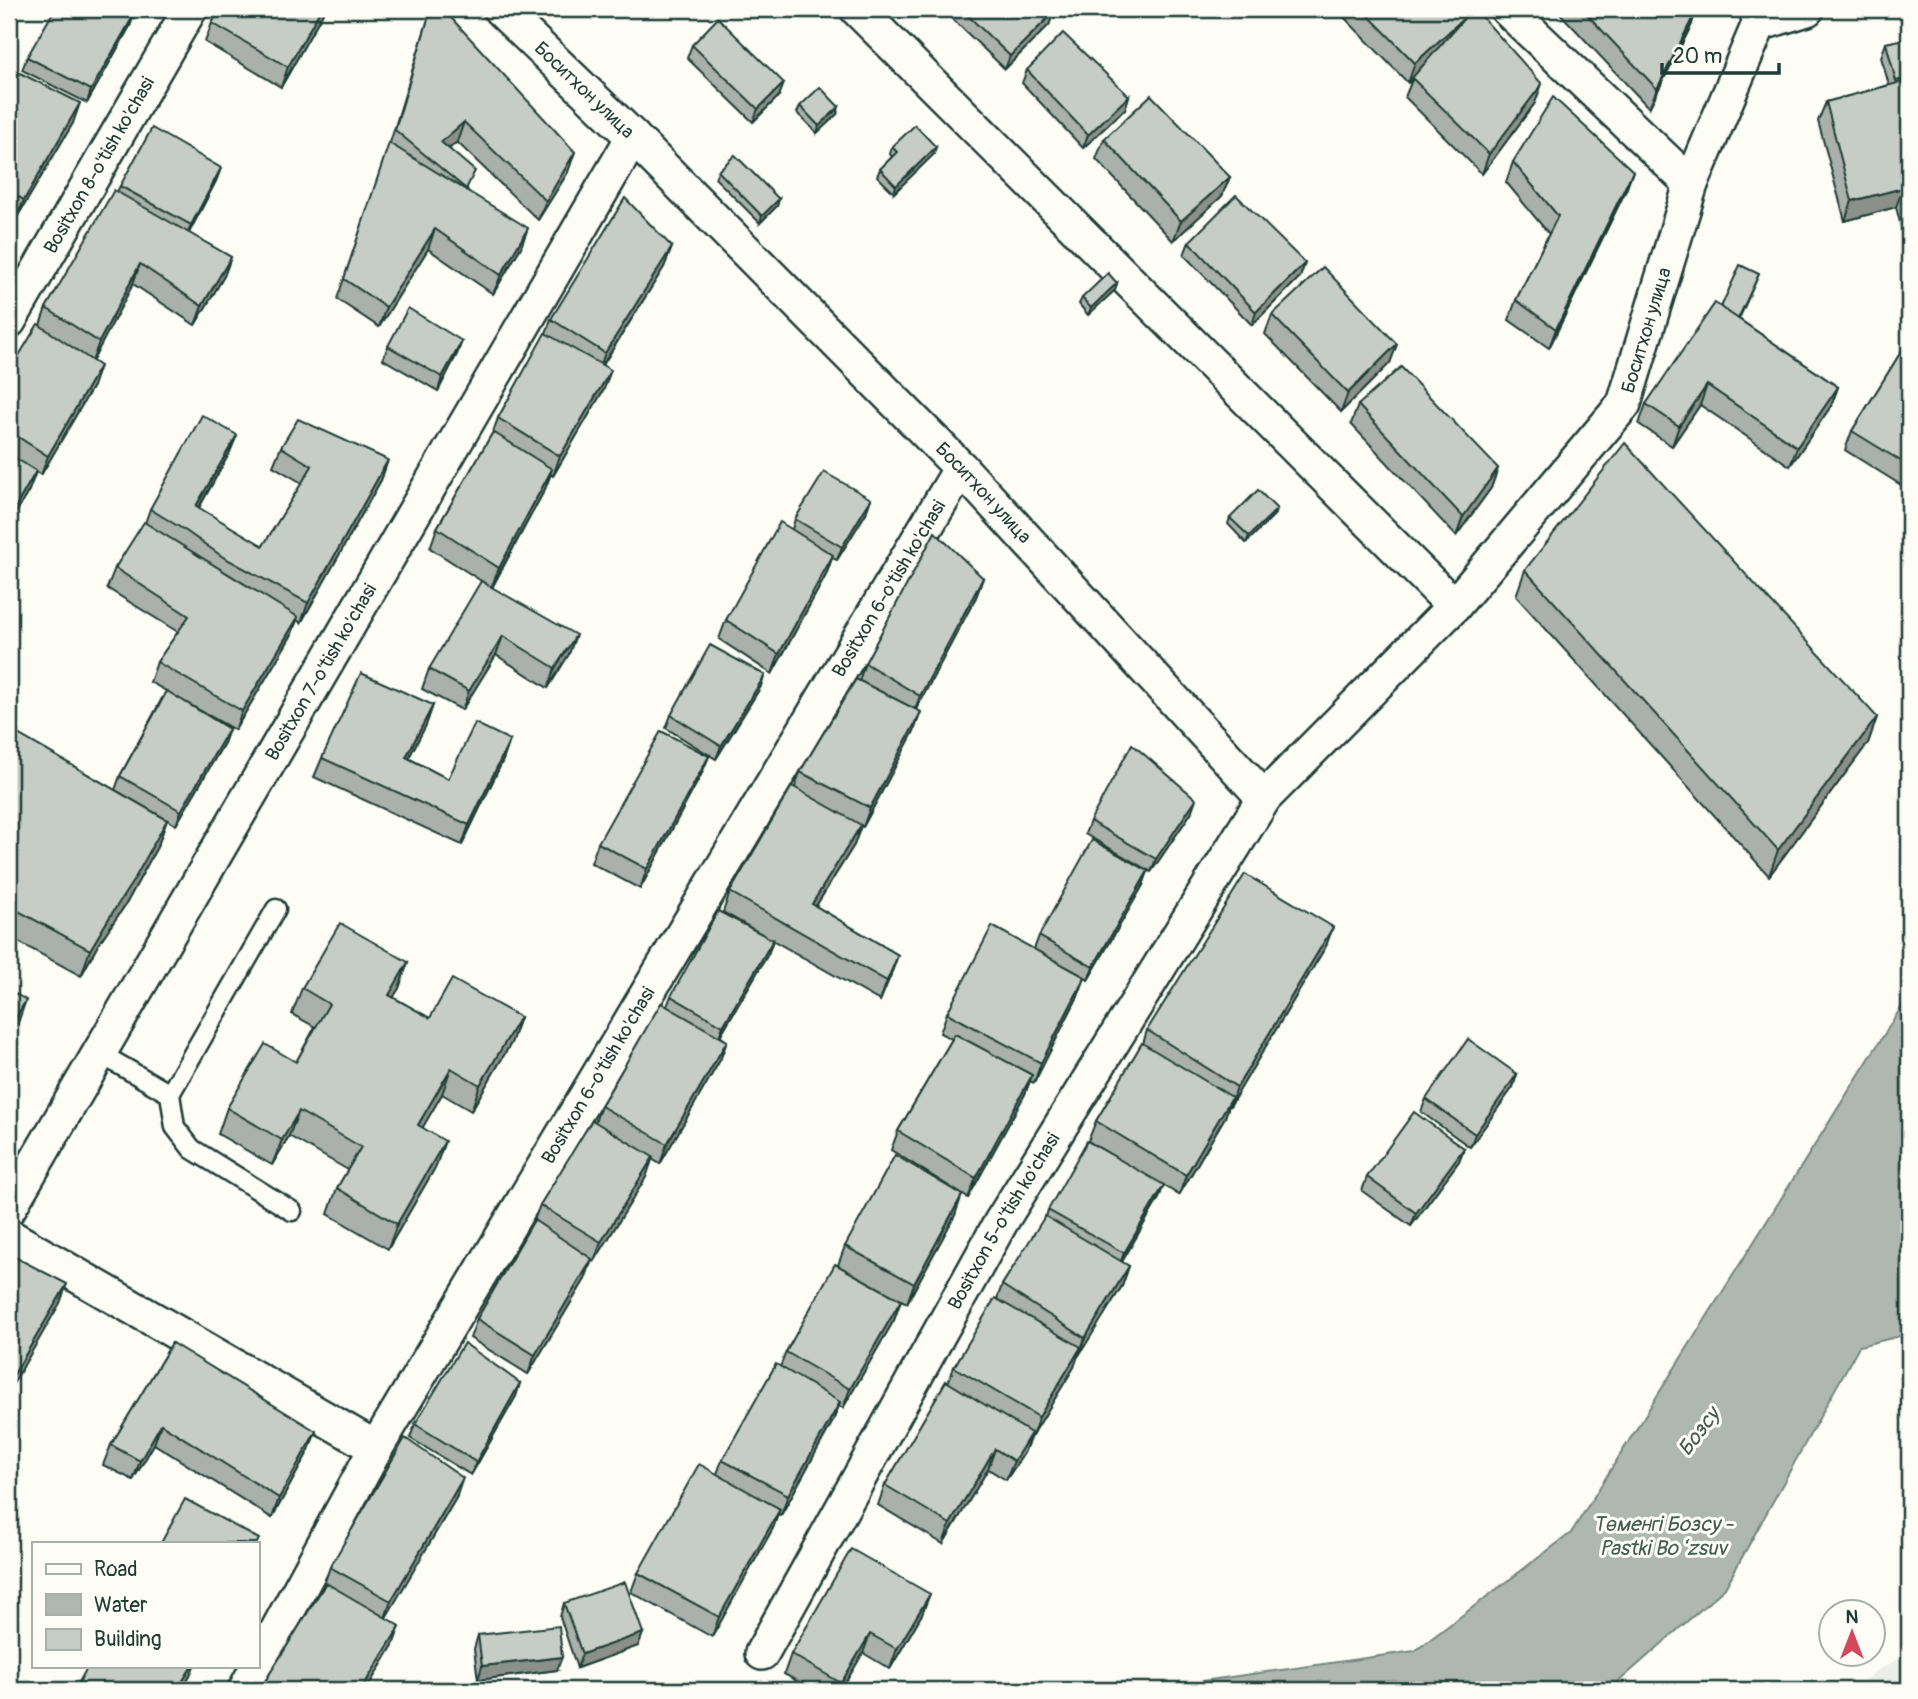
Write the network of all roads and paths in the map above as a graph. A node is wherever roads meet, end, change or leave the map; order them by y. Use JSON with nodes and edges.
{"nodes":[{"id":1,"x":190,"y":9,"type":"edge"},
{"id":2,"x":500,"y":9,"type":"edge"},
{"id":3,"x":858,"y":9,"type":"edge"},
{"id":4,"x":1507,"y":9,"type":"edge"},
{"id":5,"x":1807,"y":9,"type":"edge"},
{"id":6,"x":1758,"y":17,"type":"edge"},
{"id":7,"x":633,"y":137,"type":"junction"},
{"id":8,"x":1692,"y":184,"type":"junction"},
{"id":9,"x":9,"y":321,"type":"edge"},
{"id":10,"x":961,"y":468,"type":"junction"},
{"id":11,"x":1454,"y":606,"type":"junction"},
{"id":12,"x":1264,"y":798,"type":"junction"},
{"id":13,"x":276,"y":909,"type":"dead end"},
{"id":14,"x":99,"y":1053,"type":"junction"},
{"id":15,"x":170,"y":1094,"type":"junction"},
{"id":16,"x":9,"y":1208,"type":"edge"},
{"id":17,"x":292,"y":1211,"type":"dead end"},
{"id":18,"x":9,"y":1236,"type":"edge"},
{"id":19,"x":376,"y":1448,"type":"junction"},
{"id":20,"x":762,"y":1653,"type":"dead end"},
{"id":21,"x":259,"y":1662,"type":"edge"},
{"id":22,"x":256,"y":1668,"type":"edge"},
{"id":23,"x":244,"y":1690,"type":"edge"}],
"edges":[{"from":1,"to":9,"type":"street","name":"Bositxon 8-o'tish ko'chasi"},
{"from":2,"to":7,"type":"street","name":"Боситхон улица"},
{"from":3,"to":11,"type":"street"},
{"from":4,"to":8,"type":"street"},
{"from":5,"to":6,"type":"street"},
{"from":6,"to":8,"type":"street","name":"Боситхон улица"},
{"from":7,"to":10,"type":"street","name":"Боситхон улица"},
{"from":7,"to":14,"type":"street","name":"Bositxon 7-o'tish ko'chasi"},
{"from":8,"to":11,"type":"street","name":"Боситхон улица"},
{"from":10,"to":12,"type":"street","name":"Боситхон улица"},
{"from":10,"to":19,"type":"street","name":"Bositxon 6-o'tish ko'chasi"},
{"from":11,"to":12,"type":"street","name":"Боситхон улица"},
{"from":12,"to":20,"type":"street","name":"Bositxon 5-o'tish ko'chasi"},
{"from":13,"to":15,"type":"lane"},
{"from":14,"to":15,"type":"lane"},
{"from":14,"to":16,"type":"street","name":"Bositxon 7-o'tish ko'chasi"},
{"from":15,"to":17,"type":"lane"},
{"from":18,"to":19,"type":"street"},
{"from":19,"to":21,"type":"street","name":"Bositxon 6-o'tish ko'chasi"},
{"from":22,"to":23,"type":"street","name":"Bositxon 6-o'tish ko'chasi"}]}
